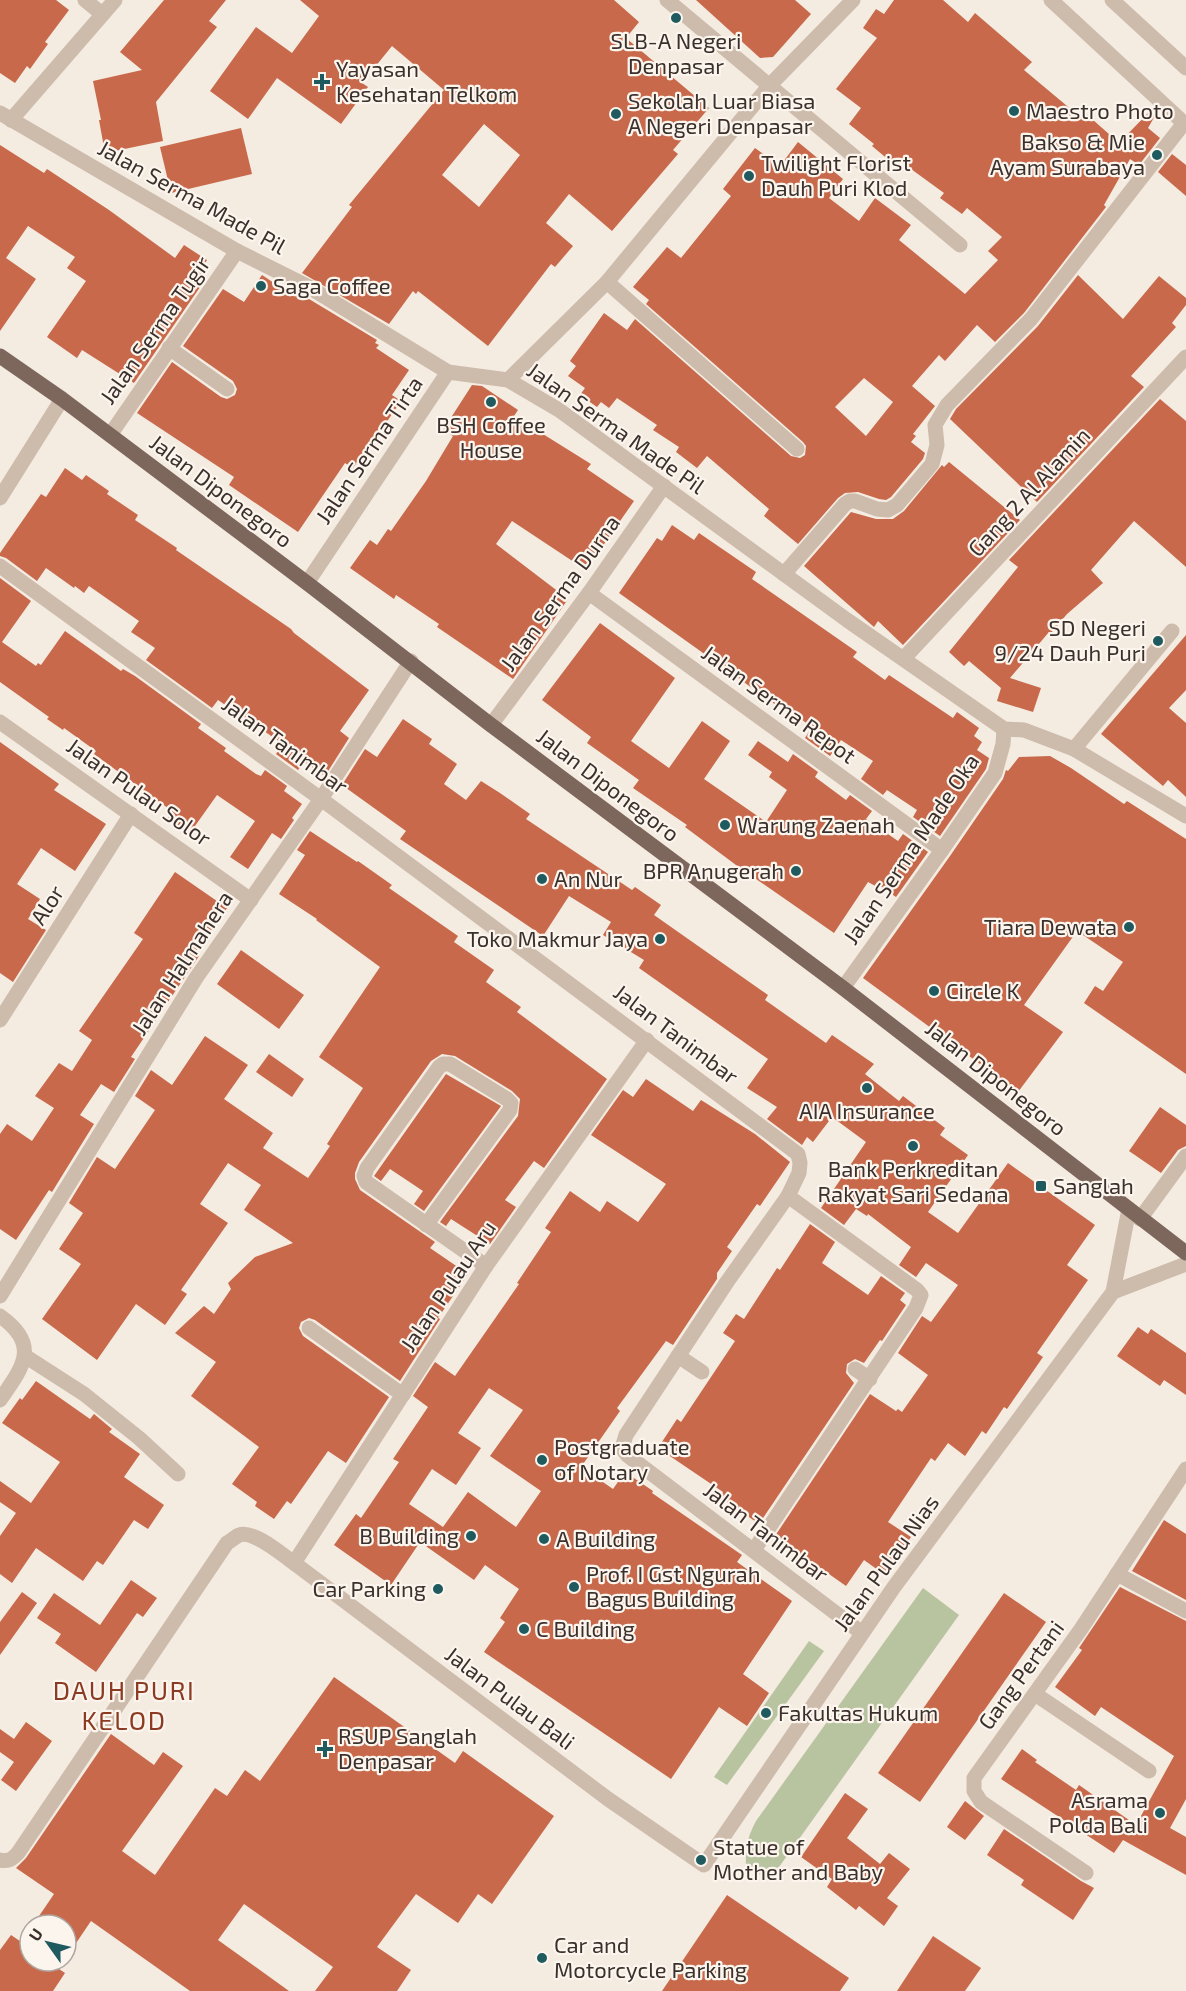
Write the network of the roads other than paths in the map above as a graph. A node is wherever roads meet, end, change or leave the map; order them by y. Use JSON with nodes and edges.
{"nodes":[{"id":1,"x":85,"y":0,"type":"edge"},
{"id":2,"x":115,"y":0,"type":"edge"},
{"id":3,"x":667,"y":0,"type":"edge"},
{"id":4,"x":853,"y":0,"type":"edge"},
{"id":5,"x":1051,"y":0,"type":"edge"},
{"id":6,"x":1112,"y":0,"type":"edge"},
{"id":7,"x":102,"y":14,"type":"junction"},
{"id":8,"x":1186,"y":68,"type":"edge"},
{"id":9,"x":770,"y":85,"type":"junction"},
{"id":10,"x":5,"y":117,"type":"edge"},
{"id":11,"x":1185,"y":124,"type":"edge"},
{"id":12,"x":960,"y":245,"type":"dead end"},
{"id":13,"x":237,"y":251,"type":"junction"},
{"id":14,"x":607,"y":282,"type":"junction"},
{"id":15,"x":170,"y":348,"type":"junction"},
{"id":16,"x":0,"y":356,"type":"edge"},
{"id":17,"x":1186,"y":357,"type":"edge"},
{"id":18,"x":448,"y":372,"type":"junction"},
{"id":19,"x":508,"y":380,"type":"junction"},
{"id":20,"x":227,"y":389,"type":"dead end"},
{"id":21,"x":62,"y":399,"type":"junction"},
{"id":22,"x":110,"y":435,"type":"junction"},
{"id":23,"x":797,"y":449,"type":"dead end"},
{"id":24,"x":664,"y":486,"type":"junction"},
{"id":25,"x":0,"y":498,"type":"edge"},
{"id":26,"x":0,"y":566,"type":"edge"},
{"id":27,"x":784,"y":574,"type":"junction"},
{"id":28,"x":307,"y":583,"type":"junction"},
{"id":29,"x":589,"y":593,"type":"junction"},
{"id":30,"x":1172,"y":631,"type":"dead end"},
{"id":31,"x":904,"y":658,"type":"junction"},
{"id":32,"x":411,"y":661,"type":"junction"},
{"id":33,"x":0,"y":722,"type":"edge"},
{"id":34,"x":491,"y":725,"type":"junction"},
{"id":35,"x":1004,"y":729,"type":"junction"},
{"id":36,"x":1074,"y":749,"type":"junction"},
{"id":37,"x":321,"y":799,"type":"junction"},
{"id":38,"x":131,"y":814,"type":"junction"},
{"id":39,"x":1186,"y":816,"type":"edge"},
{"id":40,"x":942,"y":850,"type":"junction"},
{"id":41,"x":251,"y":900,"type":"junction"},
{"id":42,"x":843,"y":988,"type":"junction"},
{"id":43,"x":0,"y":1020,"type":"edge"},
{"id":44,"x":647,"y":1040,"type":"junction"},
{"id":45,"x":1186,"y":1156,"type":"edge"},
{"id":46,"x":788,"y":1196,"type":"junction"},
{"id":47,"x":1134,"y":1214,"type":"junction"},
{"id":48,"x":426,"y":1225,"type":"junction"},
{"id":49,"x":1186,"y":1253,"type":"edge"},
{"id":50,"x":1186,"y":1264,"type":"edge"},
{"id":51,"x":486,"y":1266,"type":"junction"},
{"id":52,"x":1113,"y":1292,"type":"junction"},
{"id":53,"x":0,"y":1296,"type":"edge"},
{"id":54,"x":0,"y":1316,"type":"edge"},
{"id":55,"x":309,"y":1329,"type":"dead end"},
{"id":56,"x":25,"y":1356,"type":"junction"},
{"id":57,"x":678,"y":1356,"type":"junction"},
{"id":58,"x":855,"y":1369,"type":"dead end"},
{"id":59,"x":702,"y":1372,"type":"dead end"},
{"id":60,"x":870,"y":1379,"type":"junction"},
{"id":61,"x":403,"y":1395,"type":"junction"},
{"id":62,"x":0,"y":1400,"type":"edge"},
{"id":63,"x":1186,"y":1469,"type":"edge"},
{"id":64,"x":178,"y":1474,"type":"dead end"},
{"id":65,"x":754,"y":1550,"type":"junction"},
{"id":66,"x":294,"y":1563,"type":"junction"},
{"id":67,"x":1117,"y":1574,"type":"junction"},
{"id":68,"x":1186,"y":1611,"type":"edge"},
{"id":69,"x":862,"y":1633,"type":"junction"},
{"id":70,"x":1035,"y":1694,"type":"junction"},
{"id":71,"x":1149,"y":1771,"type":"dead end"},
{"id":72,"x":0,"y":1860,"type":"edge"},
{"id":73,"x":704,"y":1866,"type":"joint"},
{"id":74,"x":1086,"y":1873,"type":"dead end"}],
"edges":[{"from":1,"to":7,"type":"street"},
{"from":2,"to":7,"type":"street"},
{"from":3,"to":9,"type":"street"},
{"from":4,"to":9,"type":"street"},
{"from":5,"to":11,"type":"street"},
{"from":6,"to":8,"type":"street"},
{"from":7,"to":10,"type":"street"},
{"from":9,"to":12,"type":"street"},
{"from":9,"to":14,"type":"street"},
{"from":10,"to":13,"type":"street","name":"Jalan Serma Made Pil"},
{"from":11,"to":27,"type":"street"},
{"from":13,"to":15,"type":"street","name":"Jalan Serma Tugir"},
{"from":13,"to":18,"type":"street","name":"Jalan Serma Made Pil"},
{"from":14,"to":19,"type":"street"},
{"from":14,"to":23,"type":"street"},
{"from":15,"to":20,"type":"street"},
{"from":15,"to":22,"type":"street","name":"Jalan Serma Tugir"},
{"from":16,"to":21,"type":"main road","name":"Jalan Diponegoro"},
{"from":17,"to":31,"type":"street","name":"Gang 2 Al Alamin"},
{"from":18,"to":19,"type":"street","name":"Jalan Serma Made Pil"},
{"from":18,"to":28,"type":"street","name":"Jalan Serma Tirta"},
{"from":19,"to":24,"type":"street","name":"Jalan Serma Made Pil"},
{"from":21,"to":22,"type":"main road","name":"Jalan Diponegoro"},
{"from":21,"to":25,"type":"street"},
{"from":22,"to":28,"type":"main road","name":"Jalan Diponegoro"},
{"from":24,"to":27,"type":"street","name":"Jalan Serma Made Pil"},
{"from":24,"to":29,"type":"street","name":"Jalan Serma Durna"},
{"from":26,"to":37,"type":"street","name":"Jalan Tanimbar"},
{"from":27,"to":31,"type":"street","name":"Jalan Serma Made Pil"},
{"from":28,"to":32,"type":"main road","name":"Jalan Diponegoro"},
{"from":29,"to":34,"type":"street","name":"Jalan Serma Durna"},
{"from":29,"to":40,"type":"street","name":"Jalan Serma Repot"},
{"from":30,"to":36,"type":"street"},
{"from":31,"to":35,"type":"street","name":"Jalan Serma Made Pil"},
{"from":32,"to":34,"type":"main road","name":"Jalan Diponegoro"},
{"from":32,"to":37,"type":"street","name":"Jalan Halmahera"},
{"from":33,"to":38,"type":"street","name":"Jalan Pulau Solor"},
{"from":34,"to":42,"type":"main road","name":"Jalan Diponegoro"},
{"from":35,"to":36,"type":"street","name":"Jalan Serma Made Pil"},
{"from":35,"to":40,"type":"street","name":"Jalan Serma Made Oka"},
{"from":36,"to":39,"type":"street","name":"Jalan Serma Made Pil"},
{"from":37,"to":41,"type":"street","name":"Jalan Halmahera"},
{"from":37,"to":44,"type":"street","name":"Jalan Tanimbar"},
{"from":38,"to":41,"type":"street","name":"Jalan Pulau Solor"},
{"from":38,"to":43,"type":"street","name":"Alor"},
{"from":40,"to":42,"type":"street","name":"Jalan Serma Made Oka"},
{"from":41,"to":53,"type":"street","name":"Jalan Halmahera"},
{"from":42,"to":47,"type":"main road","name":"Jalan Diponegoro"},
{"from":44,"to":46,"type":"street","name":"Jalan Tanimbar"},
{"from":44,"to":51,"type":"street","name":"Jalan Pulau Aru"},
{"from":45,"to":47,"type":"street"},
{"from":46,"to":57,"type":"street","name":"Jalan Tanimbar"},
{"from":46,"to":60,"type":"street"},
{"from":47,"to":49,"type":"main road","name":"Jalan Diponegoro"},
{"from":47,"to":52,"type":"street","name":"Jalan Pulau Nias"},
{"from":48,"to":48,"type":"street"},
{"from":48,"to":51,"type":"street"},
{"from":50,"to":52,"type":"street"},
{"from":51,"to":61,"type":"street","name":"Jalan Pulau Aru"},
{"from":52,"to":69,"type":"street","name":"Jalan Pulau Nias"},
{"from":54,"to":56,"type":"street"},
{"from":55,"to":61,"type":"street"},
{"from":56,"to":62,"type":"street"},
{"from":56,"to":64,"type":"street"},
{"from":57,"to":59,"type":"street"},
{"from":57,"to":65,"type":"street","name":"Jalan Tanimbar"},
{"from":58,"to":60,"type":"street"},
{"from":60,"to":65,"type":"street"},
{"from":61,"to":66,"type":"street","name":"Jalan Pulau Aru"},
{"from":63,"to":67,"type":"street","name":"Gang Pertani"},
{"from":65,"to":69,"type":"street","name":"Jalan Tanimbar"},
{"from":66,"to":72,"type":"street","name":"Jalan Pulau Bali"},
{"from":66,"to":73,"type":"street","name":"Jalan Pulau Bali"},
{"from":67,"to":68,"type":"street"},
{"from":67,"to":70,"type":"street","name":"Gang Pertani"},
{"from":69,"to":73,"type":"street","name":"Jalan Pulau Nias"},
{"from":70,"to":71,"type":"street"},
{"from":70,"to":74,"type":"street","name":"Gang Pertani"}]}
